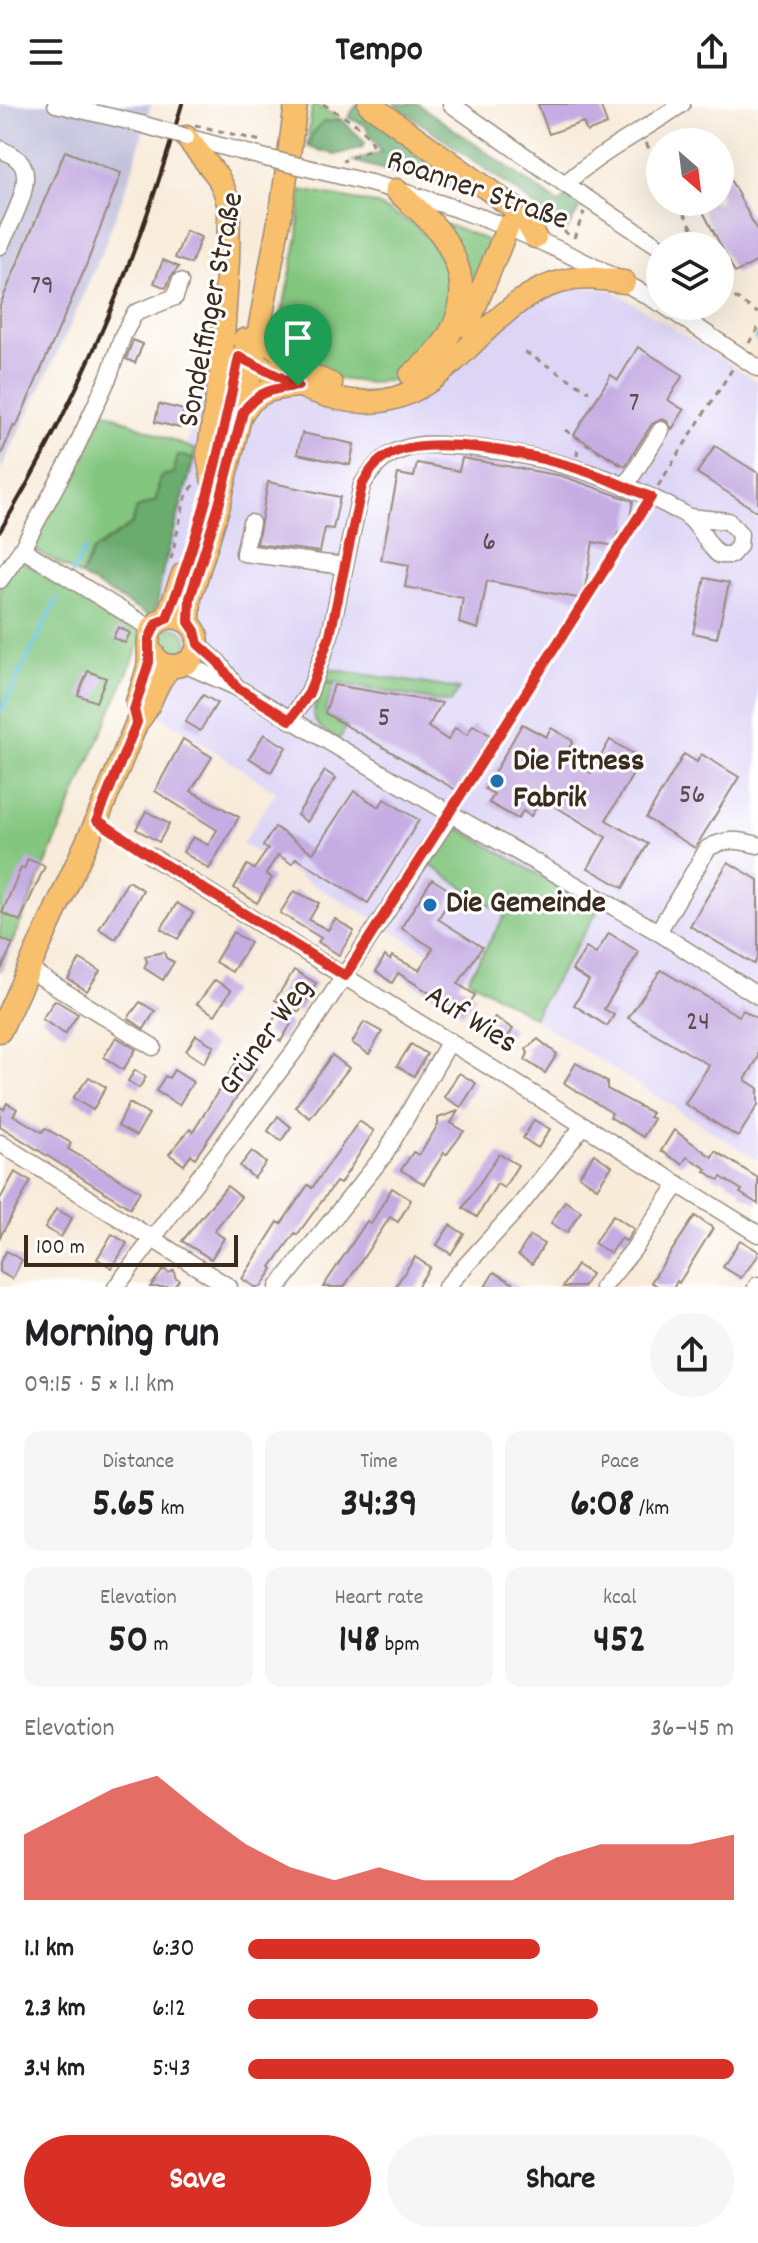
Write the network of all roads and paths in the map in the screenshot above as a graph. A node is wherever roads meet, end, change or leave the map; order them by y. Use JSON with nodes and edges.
{"nodes":[{"id":1,"x":56,"y":104,"type":"edge"},
{"id":2,"x":281,"y":104,"type":"edge"},
{"id":3,"x":296,"y":104,"type":"edge"},
{"id":4,"x":323,"y":104,"type":"edge"},
{"id":5,"x":369,"y":104,"type":"edge"},
{"id":6,"x":451,"y":104,"type":"edge"},
{"id":7,"x":682,"y":104,"type":"edge"},
{"id":8,"x":189,"y":130,"type":"junction"},
{"id":9,"x":641,"y":133,"type":"junction"},
{"id":10,"x":646,"y":142,"type":"edge"},
{"id":11,"x":0,"y":149,"type":"edge"},
{"id":12,"x":267,"y":150,"type":"junction"},
{"id":13,"x":359,"y":165,"type":"dead end"},
{"id":14,"x":565,"y":184,"type":"junction"},
{"id":15,"x":396,"y":190,"type":"junction"},
{"id":16,"x":589,"y":201,"type":"junction"},
{"id":17,"x":539,"y":212,"type":"dead end"},
{"id":18,"x":508,"y":226,"type":"junction"},
{"id":19,"x":535,"y":237,"type":"junction"},
{"id":20,"x":646,"y":238,"type":"edge"},
{"id":21,"x":573,"y":239,"type":"junction"},
{"id":22,"x":583,"y":244,"type":"dead end"},
{"id":23,"x":0,"y":246,"type":"edge"},
{"id":24,"x":180,"y":282,"type":"dead end"},
{"id":25,"x":624,"y":282,"type":"junction"},
{"id":26,"x":646,"y":295,"type":"edge"},
{"id":27,"x":734,"y":297,"type":"edge"},
{"id":28,"x":758,"y":313,"type":"edge"},
{"id":29,"x":685,"y":320,"type":"edge"},
{"id":30,"x":758,"y":328,"type":"edge"},
{"id":31,"x":749,"y":344,"type":"dead end"},
{"id":32,"x":248,"y":350,"type":"junction"},
{"id":33,"x":525,"y":352,"type":"dead end"},
{"id":34,"x":460,"y":363,"type":"junction"},
{"id":35,"x":736,"y":364,"type":"dead end"},
{"id":36,"x":758,"y":368,"type":"edge"},
{"id":37,"x":298,"y":386,"type":"junction"},
{"id":38,"x":589,"y":391,"type":"dead end"},
{"id":39,"x":239,"y":422,"type":"junction"},
{"id":40,"x":565,"y":430,"type":"dead end"},
{"id":41,"x":661,"y":430,"type":"dead end"},
{"id":42,"x":624,"y":467,"type":"dead end"},
{"id":43,"x":212,"y":478,"type":"junction"},
{"id":44,"x":625,"y":487,"type":"junction"},
{"id":45,"x":651,"y":497,"type":"junction"},
{"id":46,"x":689,"y":517,"type":"dead end"},
{"id":47,"x":251,"y":523,"type":"dead end"},
{"id":48,"x":22,"y":549,"type":"junction"},
{"id":49,"x":344,"y":566,"type":"junction"},
{"id":50,"x":0,"y":580,"type":"edge"},
{"id":51,"x":164,"y":629,"type":"junction"},
{"id":52,"x":198,"y":644,"type":"junction"},
{"id":53,"x":178,"y":665,"type":"junction"},
{"id":54,"x":236,"y":687,"type":"junction"},
{"id":55,"x":290,"y":720,"type":"junction"},
{"id":56,"x":137,"y":722,"type":"junction"},
{"id":57,"x":451,"y":814,"type":"junction"},
{"id":58,"x":97,"y":820,"type":"junction"},
{"id":59,"x":758,"y":845,"type":"edge"},
{"id":60,"x":151,"y":856,"type":"joint"},
{"id":61,"x":658,"y":932,"type":"junction"},
{"id":62,"x":30,"y":970,"type":"junction"},
{"id":63,"x":345,"y":976,"type":"junction"},
{"id":64,"x":758,"y":996,"type":"edge"},
{"id":65,"x":0,"y":1031,"type":"edge"},
{"id":66,"x":450,"y":1041,"type":"junction"},
{"id":67,"x":153,"y":1047,"type":"dead end"},
{"id":68,"x":584,"y":1125,"type":"junction"},
{"id":69,"x":0,"y":1143,"type":"edge"},
{"id":70,"x":678,"y":1184,"type":"junction"},
{"id":71,"x":758,"y":1234,"type":"edge"},
{"id":72,"x":152,"y":1239,"type":"junction"},
{"id":73,"x":116,"y":1287,"type":"edge"},
{"id":74,"x":229,"y":1287,"type":"edge"},
{"id":75,"x":278,"y":1287,"type":"edge"},
{"id":76,"x":446,"y":1287,"type":"edge"},
{"id":77,"x":603,"y":1287,"type":"edge"}],
"edges":[{"from":1,"to":8,"type":"street","name":"Roanner Straße","bridge":true},
{"from":2,"to":32,"type":"main road","name":"Sondelfinger Straße"},
{"from":3,"to":32,"type":"main road","name":"Sondelfinger Straße"},
{"from":4,"to":13,"type":"path"},
{"from":5,"to":19,"type":"main road"},
{"from":6,"to":14,"type":"street"},
{"from":7,"to":9,"type":"street"},
{"from":8,"to":12,"type":"street","name":"Roanner Straße"},
{"from":8,"to":12,"type":"path","bridge":true},
{"from":8,"to":43,"type":"main road"},
{"from":9,"to":10,"type":"path"},
{"from":9,"to":14,"type":"street"},
{"from":11,"to":23,"type":"street"},
{"from":12,"to":15,"type":"street","name":"Roanner Straße","bridge":true},
{"from":14,"to":16,"type":"street"},
{"from":15,"to":18,"type":"street","name":"Roanner Straße"},
{"from":15,"to":32,"type":"main road"},
{"from":16,"to":20,"type":"street"},
{"from":16,"to":21,"type":"path"},
{"from":17,"to":21,"type":"path"},
{"from":18,"to":19,"type":"street","name":"Roanner Straße"},
{"from":18,"to":34,"type":"main road"},
{"from":19,"to":25,"type":"street","name":"Roanner Straße"},
{"from":21,"to":22,"type":"path"},
{"from":24,"to":48,"type":"street"},
{"from":25,"to":26,"type":"street","name":"Roanner Straße"},
{"from":25,"to":34,"type":"main road"},
{"from":27,"to":28,"type":"path"},
{"from":29,"to":36,"type":"street","name":"Roanner Straße"},
{"from":30,"to":31,"type":"path"},
{"from":32,"to":37,"type":"main road"},
{"from":32,"to":39,"type":"main road","name":"Sondelfinger Straße"},
{"from":32,"to":43,"type":"main road","name":"Sondelfinger Straße"},
{"from":33,"to":38,"type":"path"},
{"from":34,"to":37,"type":"main road"},
{"from":35,"to":45,"type":"path"},
{"from":37,"to":39,"type":"main road"},
{"from":39,"to":51,"type":"main road","name":"Sondelfinger Straße"},
{"from":40,"to":42,"type":"path"},
{"from":41,"to":44,"type":"street"},
{"from":43,"to":51,"type":"main road","name":"Sondelfinger Straße"},
{"from":44,"to":45,"type":"street"},
{"from":44,"to":49,"type":"street"},
{"from":45,"to":46,"type":"street"},
{"from":45,"to":57,"type":"path"},
{"from":47,"to":49,"type":"street"},
{"from":48,"to":50,"type":"street"},
{"from":48,"to":51,"type":"street"},
{"from":49,"to":55,"type":"street"},
{"from":51,"to":52,"type":"main road"},
{"from":51,"to":53,"type":"main road"},
{"from":51,"to":56,"type":"main road"},
{"from":52,"to":53,"type":"main road"},
{"from":52,"to":54,"type":"street"},
{"from":53,"to":54,"type":"street"},
{"from":53,"to":56,"type":"main road"},
{"from":54,"to":55,"type":"street"},
{"from":55,"to":57,"type":"street"},
{"from":56,"to":58,"type":"main road"},
{"from":57,"to":61,"type":"street"},
{"from":57,"to":63,"type":"street","name":"Grüner Weg"},
{"from":58,"to":60,"type":"path"},
{"from":58,"to":62,"type":"main road"},
{"from":59,"to":61,"type":"street"},
{"from":60,"to":63,"type":"street","name":"Auf Wies"},
{"from":61,"to":64,"type":"street"},
{"from":62,"to":65,"type":"main road"},
{"from":62,"to":67,"type":"street"},
{"from":63,"to":66,"type":"street","name":"Auf Wies"},
{"from":63,"to":72,"type":"street","name":"Grüner Weg"},
{"from":66,"to":68,"type":"street","name":"Auf Wies"},
{"from":66,"to":75,"type":"street"},
{"from":68,"to":70,"type":"street","name":"Auf Wies"},
{"from":68,"to":76,"type":"street"},
{"from":69,"to":72,"type":"street"},
{"from":70,"to":71,"type":"street","name":"Auf Wies"},
{"from":70,"to":77,"type":"street"},
{"from":72,"to":73,"type":"street","name":"Grüner Weg"},
{"from":72,"to":74,"type":"street"}]}
